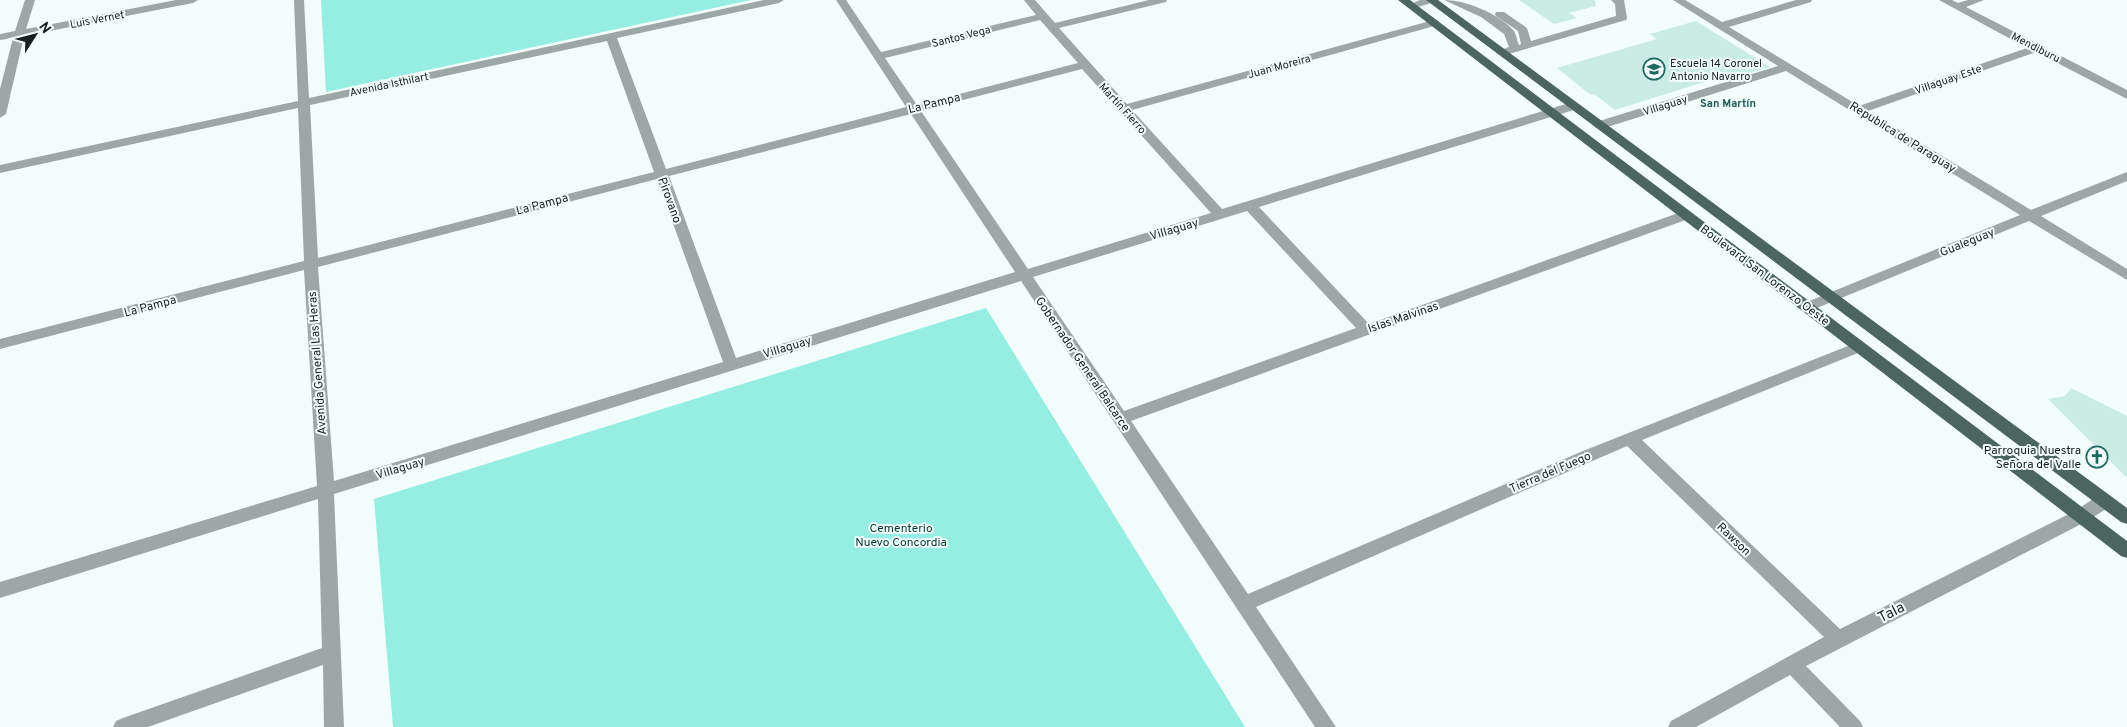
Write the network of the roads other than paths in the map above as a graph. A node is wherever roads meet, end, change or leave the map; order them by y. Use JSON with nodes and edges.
{"nodes":[{"id":1,"x":30,"y":0,"type":"edge"},
{"id":2,"x":193,"y":0,"type":"edge"},
{"id":3,"x":299,"y":0,"type":"edge"},
{"id":4,"x":779,"y":0,"type":"edge"},
{"id":5,"x":841,"y":0,"type":"edge"},
{"id":6,"x":1029,"y":0,"type":"edge"},
{"id":7,"x":1162,"y":0,"type":"edge"},
{"id":8,"x":1431,"y":0,"type":"edge"},
{"id":9,"x":1449,"y":0,"type":"edge"},
{"id":10,"x":1469,"y":0,"type":"edge"},
{"id":11,"x":1616,"y":0,"type":"edge"},
{"id":12,"x":1678,"y":0,"type":"edge"},
{"id":13,"x":1807,"y":0,"type":"edge"},
{"id":14,"x":1944,"y":0,"type":"edge"},
{"id":15,"x":1980,"y":0,"type":"edge"},
{"id":16,"x":1407,"y":3,"type":"edge"},
{"id":17,"x":1958,"y":7,"type":"junction"},
{"id":18,"x":1043,"y":16,"type":"junction"},
{"id":19,"x":1434,"y":23,"type":"junction"},
{"id":20,"x":1720,"y":26,"type":"junction"},
{"id":21,"x":1052,"y":27,"type":"junction"},
{"id":22,"x":19,"y":34,"type":"junction"},
{"id":23,"x":611,"y":36,"type":"junction"},
{"id":24,"x":0,"y":38,"type":"edge"},
{"id":25,"x":1527,"y":45,"type":"junction"},
{"id":26,"x":2037,"y":48,"type":"junction"},
{"id":27,"x":1509,"y":51,"type":"junction"},
{"id":28,"x":878,"y":56,"type":"junction"},
{"id":29,"x":1085,"y":65,"type":"junction"},
{"id":30,"x":1787,"y":67,"type":"junction"},
{"id":31,"x":3,"y":93,"type":"edge"},
{"id":32,"x":2127,"y":94,"type":"edge"},
{"id":33,"x":304,"y":103,"type":"junction"},
{"id":34,"x":1573,"y":106,"type":"junction"},
{"id":35,"x":914,"y":108,"type":"junction"},
{"id":36,"x":1124,"y":108,"type":"junction"},
{"id":37,"x":1859,"y":110,"type":"junction"},
{"id":38,"x":1551,"y":112,"type":"junction"},
{"id":39,"x":0,"y":114,"type":"edge"},
{"id":40,"x":1600,"y":125,"type":"junction"},
{"id":41,"x":0,"y":169,"type":"edge"},
{"id":42,"x":660,"y":173,"type":"junction"},
{"id":43,"x":2127,"y":176,"type":"edge"},
{"id":44,"x":1250,"y":205,"type":"junction"},
{"id":45,"x":1220,"y":215,"type":"junction"},
{"id":46,"x":1686,"y":215,"type":"junction"},
{"id":47,"x":2031,"y":216,"type":"junction"},
{"id":48,"x":311,"y":264,"type":"junction"},
{"id":49,"x":2127,"y":275,"type":"edge"},
{"id":50,"x":1025,"y":276,"type":"junction"},
{"id":51,"x":1830,"y":297,"type":"junction"},
{"id":52,"x":1806,"y":307,"type":"junction"},
{"id":53,"x":1366,"y":330,"type":"junction"},
{"id":54,"x":0,"y":344,"type":"edge"},
{"id":55,"x":1858,"y":347,"type":"junction"},
{"id":56,"x":731,"y":364,"type":"junction"},
{"id":57,"x":1120,"y":419,"type":"junction"},
{"id":58,"x":1630,"y":438,"type":"junction"},
{"id":59,"x":326,"y":491,"type":"junction"},
{"id":60,"x":2106,"y":501,"type":"junction"},
{"id":61,"x":2081,"y":516,"type":"junction"},
{"id":62,"x":2127,"y":517,"type":"edge"},
{"id":63,"x":2127,"y":551,"type":"edge"},
{"id":64,"x":0,"y":590,"type":"edge"},
{"id":65,"x":1244,"y":604,"type":"junction"},
{"id":66,"x":1838,"y":640,"type":"junction"},
{"id":67,"x":332,"y":653,"type":"junction"},
{"id":68,"x":1793,"y":666,"type":"junction"},
{"id":69,"x":124,"y":727,"type":"edge"},
{"id":70,"x":334,"y":727,"type":"edge"},
{"id":71,"x":1326,"y":727,"type":"edge"},
{"id":72,"x":1678,"y":727,"type":"edge"},
{"id":73,"x":1853,"y":727,"type":"edge"}],
"edges":[{"from":1,"to":22,"type":"street"},
{"from":2,"to":22,"type":"street","name":"Luis Vernet"},
{"from":3,"to":33,"type":"street","name":"Avenida General Las Heras"},
{"from":4,"to":23,"type":"street","name":"Avenida Isthilart"},
{"from":5,"to":28,"type":"street","name":"Gobernador General Balcarce"},
{"from":6,"to":18,"type":"street","name":"Martín Fierro"},
{"from":7,"to":21,"type":"street"},
{"from":8,"to":16,"type":"street"},
{"from":8,"to":27,"type":"main road","name":"Boulevard San Lorenzo Oeste"},
{"from":9,"to":27,"type":"street"},
{"from":10,"to":25,"type":"street"},
{"from":11,"to":25,"type":"street"},
{"from":12,"to":20,"type":"street","name":"Republica de Paraguay"},
{"from":13,"to":20,"type":"street"},
{"from":14,"to":17,"type":"street","name":"Mendiburu"},
{"from":15,"to":17,"type":"street"},
{"from":16,"to":19,"type":"main road","name":"Boulevard San Lorenzo Oeste"},
{"from":17,"to":26,"type":"street","name":"Mendiburu"},
{"from":18,"to":21,"type":"street","name":"Martín Fierro"},
{"from":18,"to":28,"type":"street","name":"Santos Vega"},
{"from":19,"to":36,"type":"street","name":"Juan Moreira"},
{"from":19,"to":38,"type":"main road","name":"Boulevard San Lorenzo Oeste"},
{"from":20,"to":30,"type":"street","name":"Republica de Paraguay"},
{"from":21,"to":29,"type":"street","name":"Martín Fierro"},
{"from":22,"to":24,"type":"street","name":"Luis Vernet"},
{"from":22,"to":31,"type":"street"},
{"from":23,"to":33,"type":"street","name":"Avenida Isthilart"},
{"from":23,"to":42,"type":"street","name":"Pirovano"},
{"from":25,"to":27,"type":"street"},
{"from":26,"to":32,"type":"street","name":"Mendiburu"},
{"from":26,"to":37,"type":"street","name":"Villaguay Este"},
{"from":27,"to":34,"type":"main road","name":"Boulevard San Lorenzo Oeste"},
{"from":28,"to":35,"type":"street","name":"Gobernador General Balcarce"},
{"from":29,"to":35,"type":"street","name":"La Pampa"},
{"from":29,"to":36,"type":"street","name":"Martín Fierro"},
{"from":30,"to":37,"type":"street","name":"Republica de Paraguay"},
{"from":30,"to":40,"type":"street","name":"Villaguay"},
{"from":31,"to":39,"type":"street"},
{"from":33,"to":41,"type":"street","name":"Avenida Isthilart"},
{"from":33,"to":48,"type":"street","name":"Avenida General Las Heras"},
{"from":34,"to":38,"type":"street","name":"Villaguay"},
{"from":34,"to":40,"type":"main road","name":"Boulevard San Lorenzo Oeste"},
{"from":35,"to":42,"type":"street","name":"La Pampa"},
{"from":35,"to":50,"type":"street","name":"Gobernador General Balcarce"},
{"from":36,"to":45,"type":"street","name":"Martín Fierro"},
{"from":37,"to":47,"type":"street","name":"Republica de Paraguay"},
{"from":38,"to":44,"type":"street","name":"Villaguay"},
{"from":38,"to":46,"type":"main road","name":"Boulevard San Lorenzo Oeste"},
{"from":40,"to":51,"type":"main road","name":"Boulevard San Lorenzo Oeste"},
{"from":42,"to":48,"type":"street","name":"La Pampa"},
{"from":42,"to":56,"type":"street","name":"Pirovano"},
{"from":43,"to":47,"type":"street","name":"Gualeguay"},
{"from":44,"to":45,"type":"street","name":"Villaguay"},
{"from":44,"to":53,"type":"street"},
{"from":45,"to":50,"type":"street","name":"Villaguay"},
{"from":46,"to":52,"type":"main road","name":"Boulevard San Lorenzo Oeste"},
{"from":46,"to":53,"type":"street","name":"Islas Malvinas"},
{"from":47,"to":49,"type":"street","name":"Republica de Paraguay"},
{"from":47,"to":51,"type":"street","name":"Gualeguay"},
{"from":48,"to":54,"type":"street","name":"La Pampa"},
{"from":48,"to":59,"type":"street","name":"Avenida General Las Heras"},
{"from":50,"to":56,"type":"street","name":"Villaguay"},
{"from":50,"to":57,"type":"street","name":"Gobernador General Balcarce"},
{"from":51,"to":52,"type":"street","name":"Gualeguay"},
{"from":51,"to":60,"type":"main road","name":"Boulevard San Lorenzo Oeste"},
{"from":52,"to":55,"type":"main road","name":"Boulevard San Lorenzo Oeste"},
{"from":53,"to":57,"type":"street","name":"Islas Malvinas"},
{"from":55,"to":58,"type":"street","name":"Tierra del Fuego"},
{"from":55,"to":61,"type":"main road","name":"Boulevard San Lorenzo Oeste"},
{"from":56,"to":59,"type":"street","name":"Villaguay"},
{"from":57,"to":65,"type":"street","name":"Gobernador General Balcarce"},
{"from":58,"to":65,"type":"street","name":"Tierra del Fuego"},
{"from":58,"to":66,"type":"street","name":"Rawson"},
{"from":59,"to":64,"type":"street","name":"Villaguay"},
{"from":59,"to":67,"type":"street","name":"Avenida General Las Heras"},
{"from":60,"to":61,"type":"street","name":"Tala"},
{"from":60,"to":62,"type":"main road","name":"Boulevard San Lorenzo Oeste"},
{"from":61,"to":63,"type":"main road","name":"Boulevard San Lorenzo Oeste"},
{"from":61,"to":66,"type":"street","name":"Tala"},
{"from":65,"to":71,"type":"street","name":"Gobernador General Balcarce"},
{"from":66,"to":68,"type":"street","name":"Tala"},
{"from":67,"to":69,"type":"street"},
{"from":67,"to":70,"type":"street","name":"Avenida General Las Heras"},
{"from":68,"to":72,"type":"street","name":"Tala"},
{"from":68,"to":73,"type":"street"}]}
